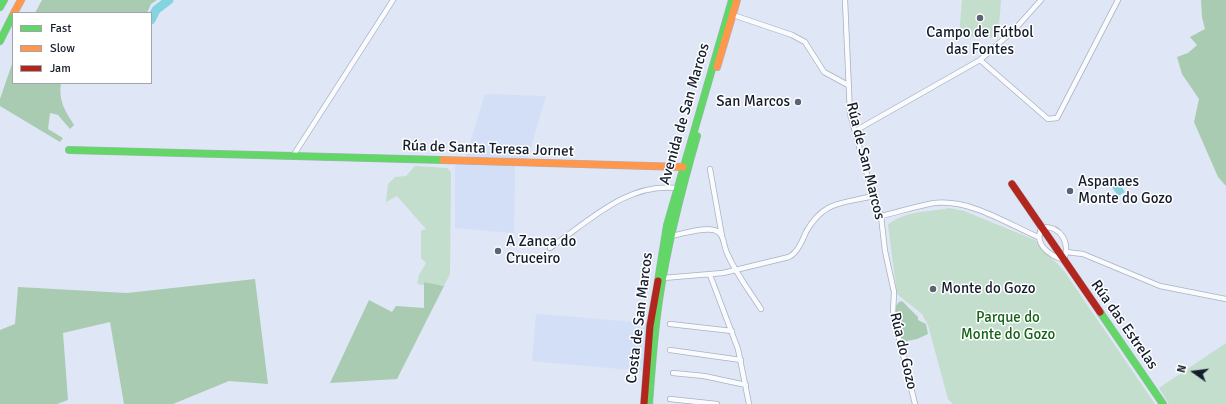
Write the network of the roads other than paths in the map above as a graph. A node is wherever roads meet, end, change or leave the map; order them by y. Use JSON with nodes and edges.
{"nodes":[{"id":1,"x":4,"y":0,"type":"edge"},
{"id":2,"x":21,"y":0,"type":"edge"},
{"id":3,"x":393,"y":0,"type":"edge"},
{"id":4,"x":732,"y":0,"type":"edge"},
{"id":5,"x":737,"y":0,"type":"edge"},
{"id":6,"x":845,"y":0,"type":"edge"},
{"id":7,"x":1041,"y":0,"type":"edge"},
{"id":8,"x":1118,"y":0,"type":"edge"},
{"id":9,"x":0,"y":6,"type":"edge"},
{"id":10,"x":14,"y":12,"type":"edge"},
{"id":11,"x":733,"y":15,"type":"junction"},
{"id":12,"x":12,"y":16,"type":"edge"},
{"id":13,"x":0,"y":41,"type":"edge"},
{"id":14,"x":980,"y":60,"type":"junction"},
{"id":15,"x":848,"y":86,"type":"junction"},
{"id":16,"x":703,"y":116,"type":"junction"},
{"id":17,"x":855,"y":131,"type":"junction"},
{"id":18,"x":69,"y":150,"type":"dead end"},
{"id":19,"x":293,"y":156,"type":"junction"},
{"id":20,"x":682,"y":167,"type":"junction"},
{"id":21,"x":710,"y":169,"type":"dead end"},
{"id":22,"x":1012,"y":184,"type":"dead end"},
{"id":23,"x":677,"y":188,"type":"junction"},
{"id":24,"x":873,"y":196,"type":"junction"},
{"id":25,"x":678,"y":206,"type":"junction"},
{"id":26,"x":881,"y":216,"type":"junction"},
{"id":27,"x":1042,"y":227,"type":"junction"},
{"id":28,"x":722,"y":236,"type":"junction"},
{"id":29,"x":1038,"y":237,"type":"junction"},
{"id":30,"x":666,"y":238,"type":"junction"},
{"id":31,"x":550,"y":248,"type":"dead end"},
{"id":32,"x":1066,"y":252,"type":"junction"},
{"id":33,"x":1064,"y":260,"type":"junction"},
{"id":34,"x":734,"y":270,"type":"junction"},
{"id":35,"x":710,"y":275,"type":"junction"},
{"id":36,"x":666,"y":278,"type":"junction"},
{"id":37,"x":893,"y":297,"type":"joint"},
{"id":38,"x":1226,"y":299,"type":"edge"},
{"id":39,"x":761,"y":309,"type":"dead end"},
{"id":40,"x":652,"y":311,"type":"junction"},
{"id":41,"x":670,"y":324,"type":"dead end"},
{"id":42,"x":732,"y":331,"type":"junction"},
{"id":43,"x":670,"y":350,"type":"dead end"},
{"id":44,"x":741,"y":360,"type":"junction"},
{"id":45,"x":673,"y":373,"type":"dead end"},
{"id":46,"x":746,"y":385,"type":"junction"},
{"id":47,"x":670,"y":399,"type":"dead end"},
{"id":48,"x":644,"y":404,"type":"edge"},
{"id":49,"x":649,"y":404,"type":"edge"},
{"id":50,"x":717,"y":404,"type":"edge"},
{"id":51,"x":749,"y":404,"type":"edge"},
{"id":52,"x":915,"y":404,"type":"edge"},
{"id":53,"x":1163,"y":404,"type":"edge"}],
"edges":[{"from":1,"to":9,"type":"main road"},
{"from":2,"to":10,"type":"main road"},
{"from":3,"to":19,"type":"street"},
{"from":4,"to":11,"type":"main road"},
{"from":4,"to":20,"type":"main road","name":"Avenida de San Marcos"},
{"from":5,"to":11,"type":"main road","name":"Avenida de San Marcos"},
{"from":6,"to":15,"type":"street","name":"Rúa de San Marcos"},
{"from":7,"to":14,"type":"street"},
{"from":8,"to":14,"type":"street"},
{"from":11,"to":15,"type":"street"},
{"from":11,"to":16,"type":"main road","name":"Avenida de San Marcos"},
{"from":12,"to":13,"type":"main road"},
{"from":14,"to":17,"type":"street"},
{"from":15,"to":17,"type":"street","name":"Rúa de San Marcos"},
{"from":16,"to":20,"type":"main road"},
{"from":16,"to":25,"type":"main road","name":"Avenida de San Marcos"},
{"from":17,"to":24,"type":"street","name":"Rúa de San Marcos"},
{"from":18,"to":19,"type":"main road","name":"Rúa de Santa Teresa Jornet"},
{"from":19,"to":20,"type":"main road","name":"Rúa de Santa Teresa Jornet"},
{"from":20,"to":23,"type":"main road","name":"Avenida de San Marcos"},
{"from":20,"to":25,"type":"main road"},
{"from":21,"to":28,"type":"street"},
{"from":22,"to":27,"type":"main road","name":"Rúa das Estrelas"},
{"from":23,"to":30,"type":"main road","name":"Avenida de San Marcos"},
{"from":23,"to":31,"type":"street"},
{"from":24,"to":26,"type":"street","name":"Rúa de San Marcos"},
{"from":24,"to":34,"type":"street"},
{"from":25,"to":30,"type":"main road","name":"Avenida de San Marcos"},
{"from":26,"to":29,"type":"street"},
{"from":26,"to":37,"type":"street","name":"Rúa de San Marcos"},
{"from":27,"to":29,"type":"street"},
{"from":27,"to":32,"type":"street"},
{"from":27,"to":33,"type":"main road","name":"Rúa das Estrelas"},
{"from":28,"to":30,"type":"street"},
{"from":28,"to":34,"type":"street"},
{"from":29,"to":33,"type":"street","name":"Rúa das Estrelas"},
{"from":30,"to":36,"type":"main road","name":"Costa de San Marcos"},
{"from":30,"to":36,"type":"main road"},
{"from":30,"to":40,"type":"main road","name":"Costa de San Marcos"},
{"from":32,"to":33,"type":"street"},
{"from":32,"to":38,"type":"street"},
{"from":33,"to":53,"type":"main road","name":"Rúa das Estrelas"},
{"from":34,"to":35,"type":"street"},
{"from":34,"to":39,"type":"street"},
{"from":35,"to":36,"type":"street"},
{"from":35,"to":42,"type":"street"},
{"from":36,"to":40,"type":"main road"},
{"from":36,"to":49,"type":"main road","name":"Costa de San Marcos"},
{"from":37,"to":52,"type":"street","name":"Rúa do Gozo"},
{"from":40,"to":48,"type":"main road","name":"Costa de San Marcos"},
{"from":41,"to":42,"type":"street"},
{"from":42,"to":44,"type":"street"},
{"from":43,"to":44,"type":"street"},
{"from":44,"to":46,"type":"street"},
{"from":45,"to":46,"type":"street"},
{"from":46,"to":51,"type":"street"},
{"from":47,"to":50,"type":"street"}]}
